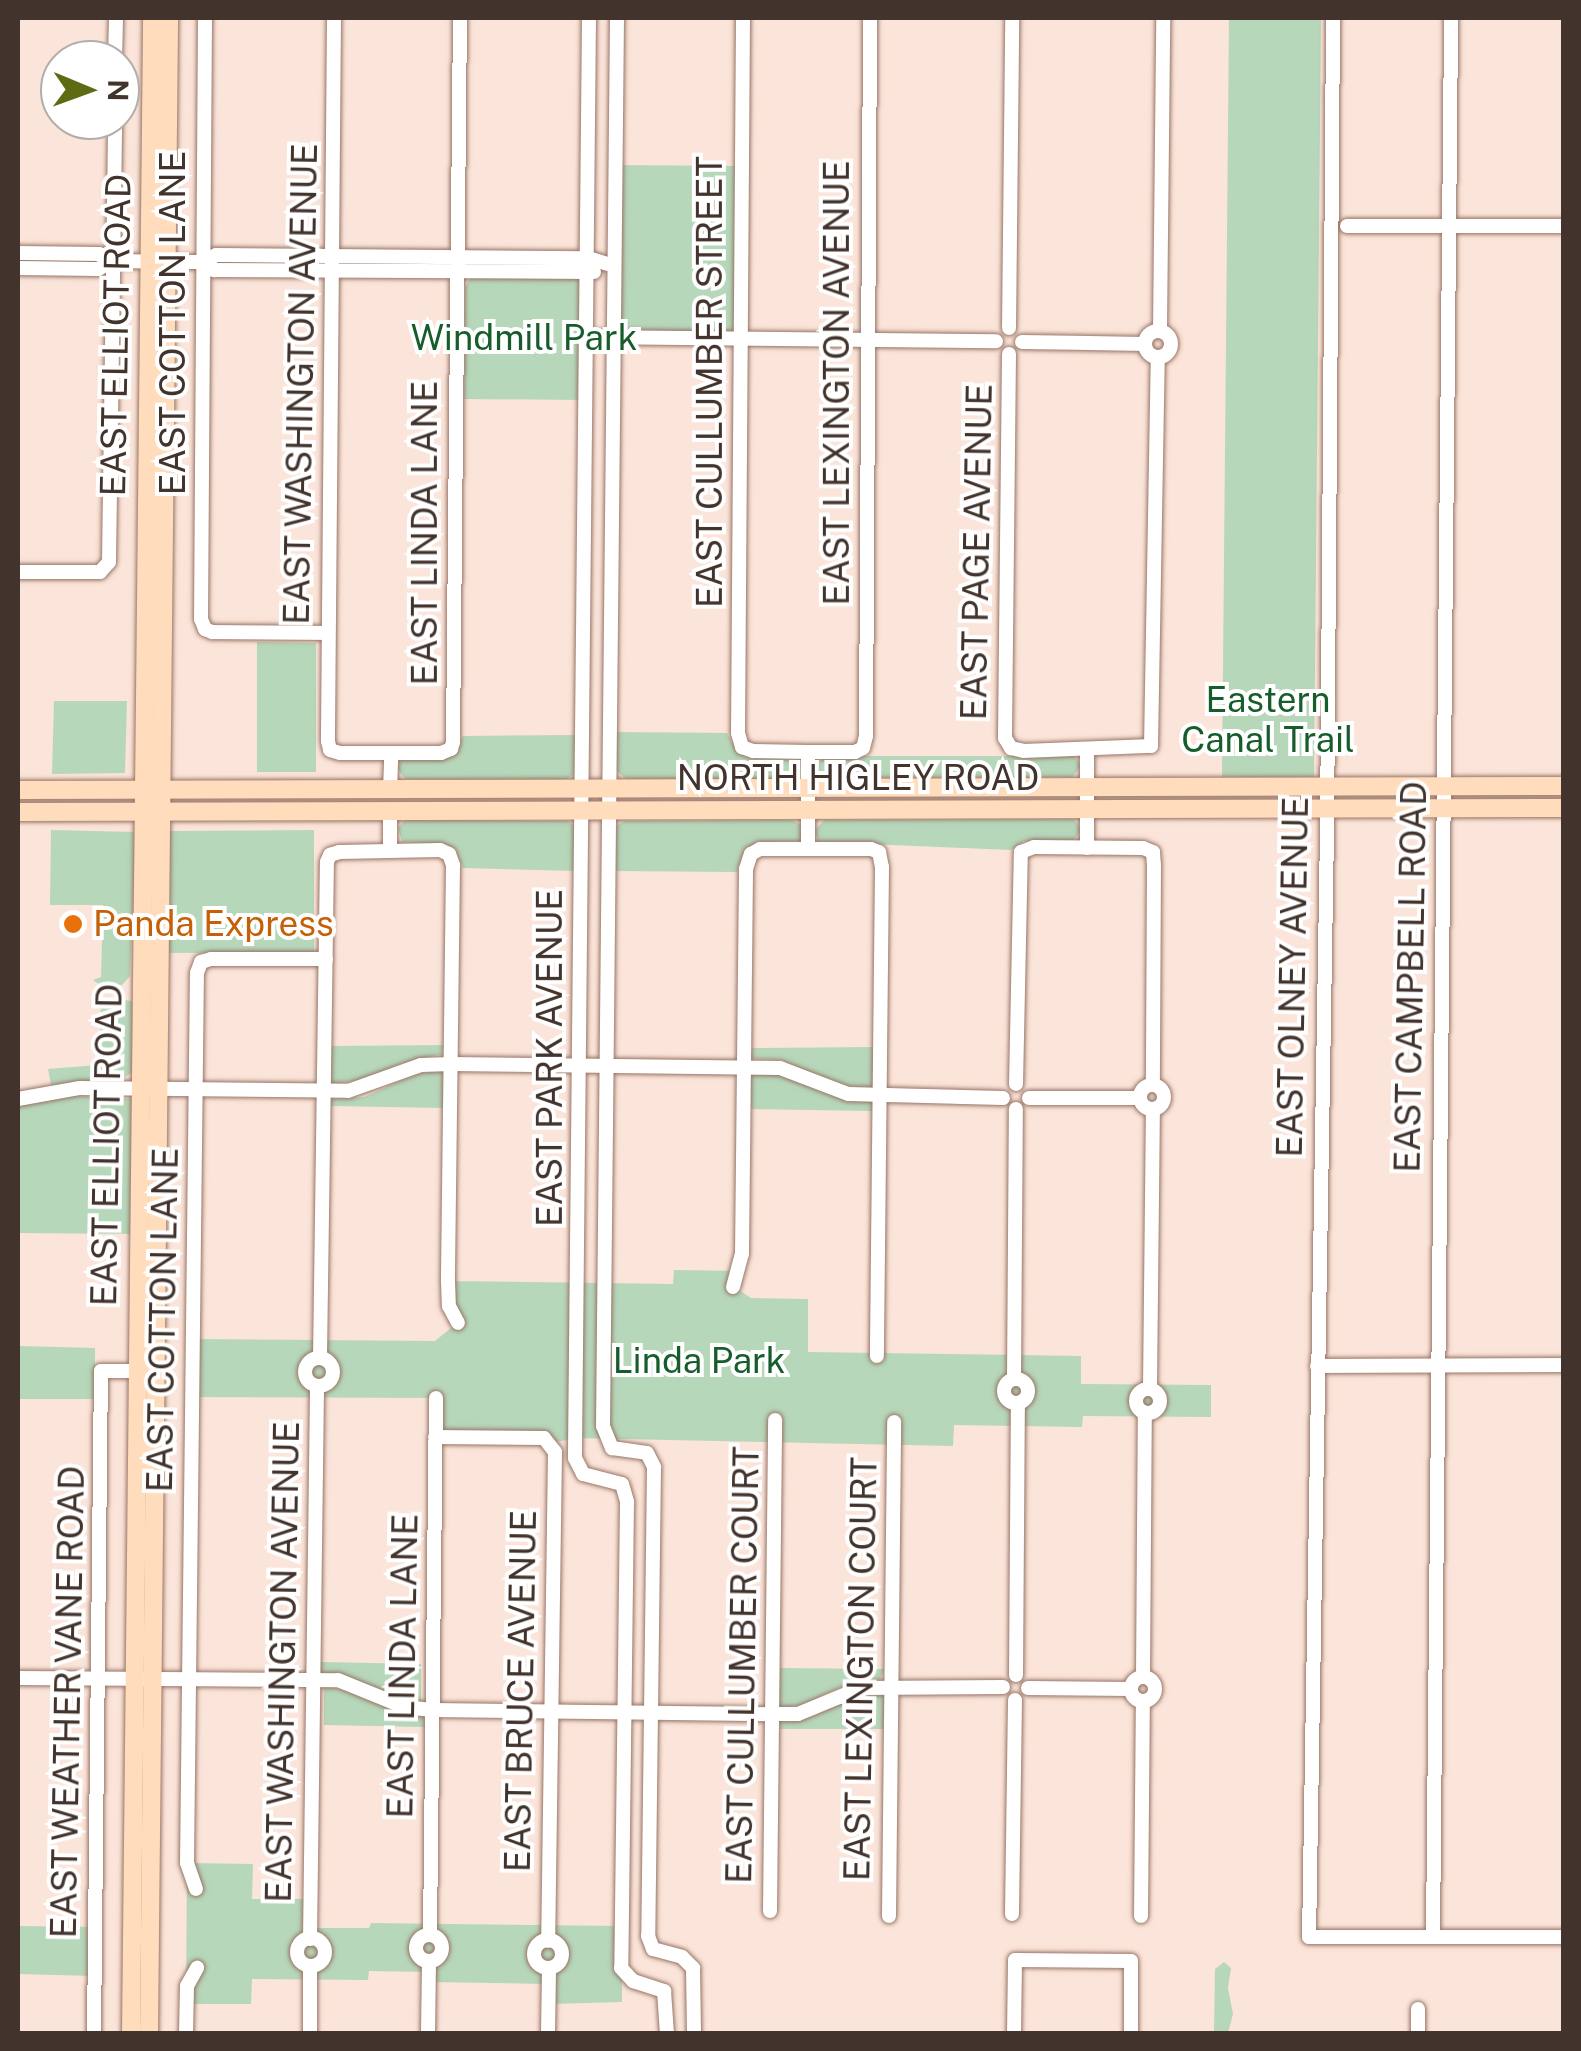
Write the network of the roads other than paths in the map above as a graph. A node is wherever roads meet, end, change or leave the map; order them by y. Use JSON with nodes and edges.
{"nodes":[{"id":1,"x":152,"y":18,"type":"edge"},
{"id":2,"x":169,"y":18,"type":"edge"},
{"id":3,"x":205,"y":18,"type":"edge"},
{"id":4,"x":334,"y":18,"type":"edge"},
{"id":5,"x":460,"y":18,"type":"edge"},
{"id":6,"x":589,"y":18,"type":"edge"},
{"id":7,"x":618,"y":18,"type":"edge"},
{"id":8,"x":743,"y":18,"type":"edge"},
{"id":9,"x":870,"y":18,"type":"edge"},
{"id":10,"x":1012,"y":18,"type":"edge"},
{"id":11,"x":1163,"y":18,"type":"edge"},
{"id":12,"x":1334,"y":18,"type":"edge"},
{"id":13,"x":1450,"y":18,"type":"edge"},
{"id":14,"x":114,"y":140,"type":"edge"},
{"id":15,"x":1347,"y":226,"type":"dead end"},
{"id":16,"x":1564,"y":226,"type":"edge"},
{"id":17,"x":1449,"y":227,"type":"junction"},
{"id":18,"x":18,"y":253,"type":"edge"},
{"id":19,"x":113,"y":261,"type":"junction"},
{"id":20,"x":158,"y":261,"type":"junction"},
{"id":21,"x":202,"y":262,"type":"junction"},
{"id":22,"x":332,"y":264,"type":"junction"},
{"id":23,"x":457,"y":265,"type":"junction"},
{"id":24,"x":588,"y":266,"type":"junction"},
{"id":25,"x":614,"y":266,"type":"junction"},
{"id":26,"x":18,"y":268,"type":"edge"},
{"id":27,"x":1009,"y":328,"type":"junction"},
{"id":28,"x":1160,"y":330,"type":"junction"},
{"id":29,"x":588,"y":337,"type":"junction"},
{"id":30,"x":613,"y":338,"type":"junction"},
{"id":31,"x":740,"y":339,"type":"junction"},
{"id":32,"x":867,"y":341,"type":"junction"},
{"id":33,"x":996,"y":342,"type":"junction"},
{"id":34,"x":1022,"y":342,"type":"junction"},
{"id":35,"x":1145,"y":344,"type":"junction"},
{"id":36,"x":1009,"y":354,"type":"junction"},
{"id":37,"x":1158,"y":357,"type":"junction"},
{"id":38,"x":18,"y":572,"type":"edge"},
{"id":39,"x":328,"y":632,"type":"junction"},
{"id":40,"x":1088,"y":750,"type":"junction"},
{"id":41,"x":808,"y":752,"type":"junction"},
{"id":42,"x":391,"y":753,"type":"junction"},
{"id":43,"x":1326,"y":786,"type":"junction"},
{"id":44,"x":1443,"y":786,"type":"junction"},
{"id":45,"x":1564,"y":786,"type":"edge"},
{"id":46,"x":1088,"y":787,"type":"junction"},
{"id":47,"x":808,"y":789,"type":"junction"},
{"id":48,"x":18,"y":790,"type":"edge"},
{"id":49,"x":390,"y":790,"type":"junction"},
{"id":50,"x":582,"y":790,"type":"junction"},
{"id":51,"x":609,"y":790,"type":"junction"},
{"id":52,"x":152,"y":791,"type":"junction"},
{"id":53,"x":1564,"y":808,"type":"edge"},
{"id":54,"x":1443,"y":809,"type":"junction"},
{"id":55,"x":808,"y":810,"type":"junction"},
{"id":56,"x":1088,"y":810,"type":"junction"},
{"id":57,"x":1326,"y":810,"type":"junction"},
{"id":58,"x":18,"y":812,"type":"edge"},
{"id":59,"x":390,"y":812,"type":"junction"},
{"id":60,"x":582,"y":812,"type":"junction"},
{"id":61,"x":609,"y":812,"type":"junction"},
{"id":62,"x":152,"y":813,"type":"junction"},
{"id":63,"x":808,"y":848,"type":"junction"},
{"id":64,"x":1088,"y":848,"type":"junction"},
{"id":65,"x":390,"y":851,"type":"junction"},
{"id":66,"x":326,"y":960,"type":"junction"},
{"id":67,"x":451,"y":1064,"type":"junction"},
{"id":68,"x":580,"y":1064,"type":"junction"},
{"id":69,"x":606,"y":1065,"type":"junction"},
{"id":70,"x":744,"y":1066,"type":"junction"},
{"id":71,"x":1016,"y":1084,"type":"junction"},
{"id":72,"x":1153,"y":1085,"type":"junction"},
{"id":73,"x":150,"y":1088,"type":"junction"},
{"id":74,"x":195,"y":1090,"type":"junction"},
{"id":75,"x":324,"y":1091,"type":"junction"},
{"id":76,"x":880,"y":1096,"type":"junction"},
{"id":77,"x":1004,"y":1098,"type":"junction"},
{"id":78,"x":1028,"y":1098,"type":"junction"},
{"id":79,"x":1139,"y":1098,"type":"junction"},
{"id":80,"x":18,"y":1099,"type":"edge"},
{"id":81,"x":1016,"y":1108,"type":"junction"},
{"id":82,"x":1153,"y":1110,"type":"junction"},
{"id":83,"x":733,"y":1287,"type":"dead end"},
{"id":84,"x":458,"y":1323,"type":"dead end"},
{"id":85,"x":876,"y":1356,"type":"dead end"},
{"id":86,"x":1564,"y":1365,"type":"edge"},
{"id":87,"x":1317,"y":1366,"type":"junction"},
{"id":88,"x":1436,"y":1366,"type":"junction"},
{"id":89,"x":138,"y":1371,"type":"junction"},
{"id":90,"x":436,"y":1398,"type":"dead end"},
{"id":91,"x":775,"y":1420,"type":"dead end"},
{"id":92,"x":894,"y":1422,"type":"dead end"},
{"id":93,"x":435,"y":1437,"type":"junction"},
{"id":94,"x":1016,"y":1675,"type":"junction"},
{"id":95,"x":1144,"y":1676,"type":"junction"},
{"id":96,"x":18,"y":1678,"type":"edge"},
{"id":97,"x":98,"y":1679,"type":"junction"},
{"id":98,"x":144,"y":1679,"type":"junction"},
{"id":99,"x":190,"y":1679,"type":"junction"},
{"id":100,"x":314,"y":1680,"type":"junction"},
{"id":101,"x":891,"y":1686,"type":"junction"},
{"id":102,"x":1003,"y":1688,"type":"junction"},
{"id":103,"x":1028,"y":1688,"type":"junction"},
{"id":104,"x":1130,"y":1688,"type":"junction"},
{"id":105,"x":1015,"y":1700,"type":"junction"},
{"id":106,"x":1143,"y":1701,"type":"junction"},
{"id":107,"x":432,"y":1710,"type":"junction"},
{"id":108,"x":550,"y":1711,"type":"junction"},
{"id":109,"x":624,"y":1712,"type":"junction"},
{"id":110,"x":652,"y":1712,"type":"junction"},
{"id":111,"x":772,"y":1714,"type":"junction"},
{"id":112,"x":196,"y":1889,"type":"dead end"},
{"id":113,"x":770,"y":1911,"type":"dead end"},
{"id":114,"x":1012,"y":1914,"type":"dead end"},
{"id":115,"x":888,"y":1916,"type":"dead end"},
{"id":116,"x":1141,"y":1916,"type":"dead end"},
{"id":117,"x":1433,"y":1937,"type":"junction"},
{"id":118,"x":1564,"y":1937,"type":"edge"},
{"id":119,"x":197,"y":1968,"type":"dead end"},
{"id":120,"x":1418,"y":2009,"type":"dead end"},
{"id":121,"x":94,"y":2034,"type":"edge"},
{"id":122,"x":131,"y":2034,"type":"edge"},
{"id":123,"x":149,"y":2034,"type":"edge"},
{"id":124,"x":186,"y":2034,"type":"edge"},
{"id":125,"x":310,"y":2034,"type":"edge"},
{"id":126,"x":428,"y":2034,"type":"edge"},
{"id":127,"x":548,"y":2034,"type":"edge"},
{"id":128,"x":667,"y":2034,"type":"edge"},
{"id":129,"x":694,"y":2034,"type":"edge"},
{"id":130,"x":1014,"y":2034,"type":"edge"},
{"id":131,"x":1131,"y":2034,"type":"edge"},
{"id":132,"x":1418,"y":2034,"type":"edge"}],
"edges":[{"from":1,"to":20,"type":"main road","name":"EAST ELLIOT ROAD"},
{"from":2,"to":20,"type":"main road","name":"EAST ELLIOT ROAD"},
{"from":3,"to":21,"type":"street","name":"EAST COTTON LANE"},
{"from":4,"to":22,"type":"street","name":"EAST WASHINGTON AVENUE"},
{"from":5,"to":23,"type":"street","name":"EAST LINDA LANE"},
{"from":6,"to":24,"type":"street","name":"EAST PARK AVENUE"},
{"from":7,"to":25,"type":"street","name":"EAST PARK AVENUE"},
{"from":8,"to":31,"type":"street","name":"EAST CULLUMBER STREET"},
{"from":9,"to":32,"type":"street","name":"EAST LEXINGTON AVENUE"},
{"from":10,"to":27,"type":"street"},
{"from":11,"to":28,"type":"street"},
{"from":12,"to":43,"type":"street","name":"EAST OLNEY AVENUE"},
{"from":13,"to":17,"type":"street","name":"EAST CAMPBELL ROAD"},
{"from":14,"to":19,"type":"street"},
{"from":15,"to":17,"type":"street"},
{"from":16,"to":17,"type":"street"},
{"from":17,"to":44,"type":"street","name":"EAST CAMPBELL ROAD"},
{"from":18,"to":19,"type":"street"},
{"from":19,"to":20,"type":"street"},
{"from":19,"to":26,"type":"street"},
{"from":19,"to":38,"type":"street"},
{"from":20,"to":21,"type":"street"},
{"from":20,"to":52,"type":"main road","name":"EAST ELLIOT ROAD"},
{"from":21,"to":22,"type":"street"},
{"from":21,"to":39,"type":"street","name":"EAST COTTON LANE"},
{"from":22,"to":23,"type":"street"},
{"from":22,"to":39,"type":"street","name":"EAST WASHINGTON AVENUE"},
{"from":23,"to":24,"type":"street"},
{"from":23,"to":42,"type":"street","name":"EAST LINDA LANE"},
{"from":24,"to":25,"type":"street"},
{"from":24,"to":29,"type":"street","name":"EAST PARK AVENUE"},
{"from":25,"to":30,"type":"street","name":"EAST PARK AVENUE"},
{"from":27,"to":33,"type":"street","name":"EAST PAGE AVENUE"},
{"from":27,"to":34,"type":"street","name":"EAST PAGE AVENUE"},
{"from":28,"to":35,"type":"street"},
{"from":28,"to":37,"type":"street"},
{"from":29,"to":30,"type":"street"},
{"from":29,"to":50,"type":"street","name":"EAST PARK AVENUE"},
{"from":30,"to":31,"type":"street"},
{"from":30,"to":51,"type":"street","name":"EAST PARK AVENUE"},
{"from":31,"to":32,"type":"street"},
{"from":31,"to":41,"type":"street","name":"EAST CULLUMBER STREET"},
{"from":32,"to":33,"type":"street"},
{"from":32,"to":41,"type":"street","name":"EAST LEXINGTON AVENUE"},
{"from":33,"to":36,"type":"street","name":"EAST PAGE AVENUE"},
{"from":34,"to":35,"type":"street"},
{"from":34,"to":36,"type":"street","name":"EAST PAGE AVENUE"},
{"from":35,"to":37,"type":"street"},
{"from":36,"to":40,"type":"street","name":"EAST PAGE AVENUE"},
{"from":37,"to":40,"type":"street"},
{"from":39,"to":42,"type":"street","name":"EAST WASHINGTON AVENUE"},
{"from":40,"to":46,"type":"street"},
{"from":41,"to":47,"type":"street"},
{"from":42,"to":49,"type":"street"},
{"from":43,"to":44,"type":"main road","name":"NORTH HIGLEY ROAD"},
{"from":43,"to":46,"type":"main road","name":"NORTH HIGLEY ROAD"},
{"from":43,"to":57,"type":"street","name":"EAST OLNEY AVENUE"},
{"from":44,"to":45,"type":"main road","name":"NORTH HIGLEY ROAD"},
{"from":44,"to":54,"type":"street","name":"EAST CAMPBELL ROAD"},
{"from":46,"to":47,"type":"main road","name":"NORTH HIGLEY ROAD"},
{"from":46,"to":56,"type":"street"},
{"from":47,"to":51,"type":"main road","name":"NORTH HIGLEY ROAD"},
{"from":47,"to":55,"type":"street"},
{"from":48,"to":52,"type":"main road","name":"NORTH HIGLEY ROAD"},
{"from":49,"to":50,"type":"main road","name":"NORTH HIGLEY ROAD"},
{"from":49,"to":52,"type":"main road","name":"NORTH HIGLEY ROAD"},
{"from":50,"to":51,"type":"main road","name":"NORTH HIGLEY ROAD"},
{"from":50,"to":60,"type":"street","name":"EAST PARK AVENUE"},
{"from":51,"to":61,"type":"street","name":"EAST PARK AVENUE"},
{"from":52,"to":62,"type":"main road","name":"EAST ELLIOT ROAD"},
{"from":53,"to":54,"type":"main road","name":"NORTH HIGLEY ROAD"},
{"from":54,"to":57,"type":"main road","name":"NORTH HIGLEY ROAD"},
{"from":54,"to":88,"type":"street","name":"EAST CAMPBELL ROAD"},
{"from":55,"to":56,"type":"main road","name":"NORTH HIGLEY ROAD"},
{"from":55,"to":61,"type":"main road","name":"NORTH HIGLEY ROAD"},
{"from":55,"to":63,"type":"street"},
{"from":56,"to":57,"type":"main road","name":"NORTH HIGLEY ROAD"},
{"from":56,"to":64,"type":"street"},
{"from":57,"to":87,"type":"street","name":"EAST OLNEY AVENUE"},
{"from":58,"to":62,"type":"main road","name":"NORTH HIGLEY ROAD"},
{"from":59,"to":60,"type":"main road","name":"NORTH HIGLEY ROAD"},
{"from":59,"to":62,"type":"main road","name":"NORTH HIGLEY ROAD"},
{"from":59,"to":65,"type":"street"},
{"from":60,"to":61,"type":"main road","name":"NORTH HIGLEY ROAD"},
{"from":60,"to":68,"type":"street","name":"EAST PARK AVENUE"},
{"from":61,"to":69,"type":"street","name":"EAST PARK AVENUE"},
{"from":62,"to":73,"type":"main road","name":"EAST ELLIOT ROAD"},
{"from":63,"to":70,"type":"street"},
{"from":63,"to":76,"type":"street"},
{"from":64,"to":71,"type":"street"},
{"from":64,"to":72,"type":"street"},
{"from":65,"to":66,"type":"street","name":"EAST WASHINGTON AVENUE"},
{"from":65,"to":67,"type":"street"},
{"from":66,"to":74,"type":"street","name":"EAST COTTON LANE"},
{"from":66,"to":75,"type":"street","name":"EAST WASHINGTON AVENUE"},
{"from":67,"to":68,"type":"street"},
{"from":67,"to":75,"type":"street"},
{"from":67,"to":84,"type":"street"},
{"from":68,"to":69,"type":"street"},
{"from":68,"to":109,"type":"street","name":"EAST PARK AVENUE"},
{"from":69,"to":70,"type":"street"},
{"from":69,"to":110,"type":"street","name":"EAST PARK AVENUE"},
{"from":70,"to":76,"type":"street"},
{"from":70,"to":83,"type":"street"},
{"from":71,"to":77,"type":"street"},
{"from":71,"to":78,"type":"street"},
{"from":72,"to":79,"type":"street"},
{"from":72,"to":82,"type":"street"},
{"from":73,"to":74,"type":"street"},
{"from":73,"to":80,"type":"street"},
{"from":73,"to":89,"type":"main road","name":"EAST ELLIOT ROAD"},
{"from":73,"to":98,"type":"main road","name":"EAST ELLIOT ROAD"},
{"from":74,"to":75,"type":"street"},
{"from":74,"to":99,"type":"street","name":"EAST COTTON LANE"},
{"from":75,"to":100,"type":"street","name":"EAST WASHINGTON AVENUE"},
{"from":76,"to":77,"type":"street"},
{"from":76,"to":85,"type":"street"},
{"from":77,"to":81,"type":"street"},
{"from":78,"to":79,"type":"street"},
{"from":78,"to":81,"type":"street"},
{"from":79,"to":82,"type":"street"},
{"from":81,"to":94,"type":"street"},
{"from":82,"to":95,"type":"street"},
{"from":86,"to":88,"type":"street"},
{"from":87,"to":88,"type":"street"},
{"from":87,"to":117,"type":"street","name":"EAST OLNEY AVENUE"},
{"from":88,"to":117,"type":"street","name":"EAST CAMPBELL ROAD"},
{"from":89,"to":97,"type":"street","name":"EAST WEATHER VANE ROAD"},
{"from":89,"to":98,"type":"main road","name":"EAST ELLIOT ROAD"},
{"from":90,"to":93,"type":"street","name":"EAST LINDA LANE"},
{"from":91,"to":111,"type":"street","name":"EAST CULLUMBER COURT"},
{"from":92,"to":101,"type":"street","name":"EAST LEXINGTON COURT"},
{"from":93,"to":107,"type":"street","name":"EAST LINDA LANE"},
{"from":93,"to":108,"type":"street","name":"EAST BRUCE AVENUE"},
{"from":94,"to":102,"type":"street"},
{"from":94,"to":103,"type":"street"},
{"from":95,"to":104,"type":"street"},
{"from":95,"to":106,"type":"street"},
{"from":96,"to":97,"type":"street"},
{"from":97,"to":98,"type":"street"},
{"from":97,"to":121,"type":"street","name":"EAST WEATHER VANE ROAD"},
{"from":98,"to":99,"type":"street"},
{"from":98,"to":122,"type":"main road","name":"EAST ELLIOT ROAD"},
{"from":98,"to":123,"type":"main road","name":"EAST ELLIOT ROAD"},
{"from":99,"to":100,"type":"street"},
{"from":99,"to":112,"type":"street","name":"EAST COTTON LANE"},
{"from":100,"to":107,"type":"street"},
{"from":100,"to":125,"type":"street","name":"EAST WASHINGTON AVENUE"},
{"from":101,"to":102,"type":"street"},
{"from":101,"to":111,"type":"street"},
{"from":101,"to":115,"type":"street","name":"EAST LEXINGTON COURT"},
{"from":102,"to":105,"type":"street"},
{"from":103,"to":104,"type":"street"},
{"from":103,"to":105,"type":"street"},
{"from":104,"to":106,"type":"street"},
{"from":105,"to":114,"type":"street"},
{"from":106,"to":116,"type":"street"},
{"from":107,"to":108,"type":"street"},
{"from":107,"to":126,"type":"street","name":"EAST LINDA LANE"},
{"from":108,"to":109,"type":"street"},
{"from":108,"to":127,"type":"street","name":"EAST BRUCE AVENUE"},
{"from":109,"to":110,"type":"street"},
{"from":109,"to":128,"type":"street","name":"EAST PARK AVENUE"},
{"from":110,"to":111,"type":"street"},
{"from":110,"to":129,"type":"street","name":"EAST PARK AVENUE"},
{"from":111,"to":113,"type":"street","name":"EAST CULLUMBER COURT"},
{"from":117,"to":118,"type":"street"},
{"from":119,"to":124,"type":"street"},
{"from":120,"to":132,"type":"street"},
{"from":130,"to":131,"type":"street"}]}
